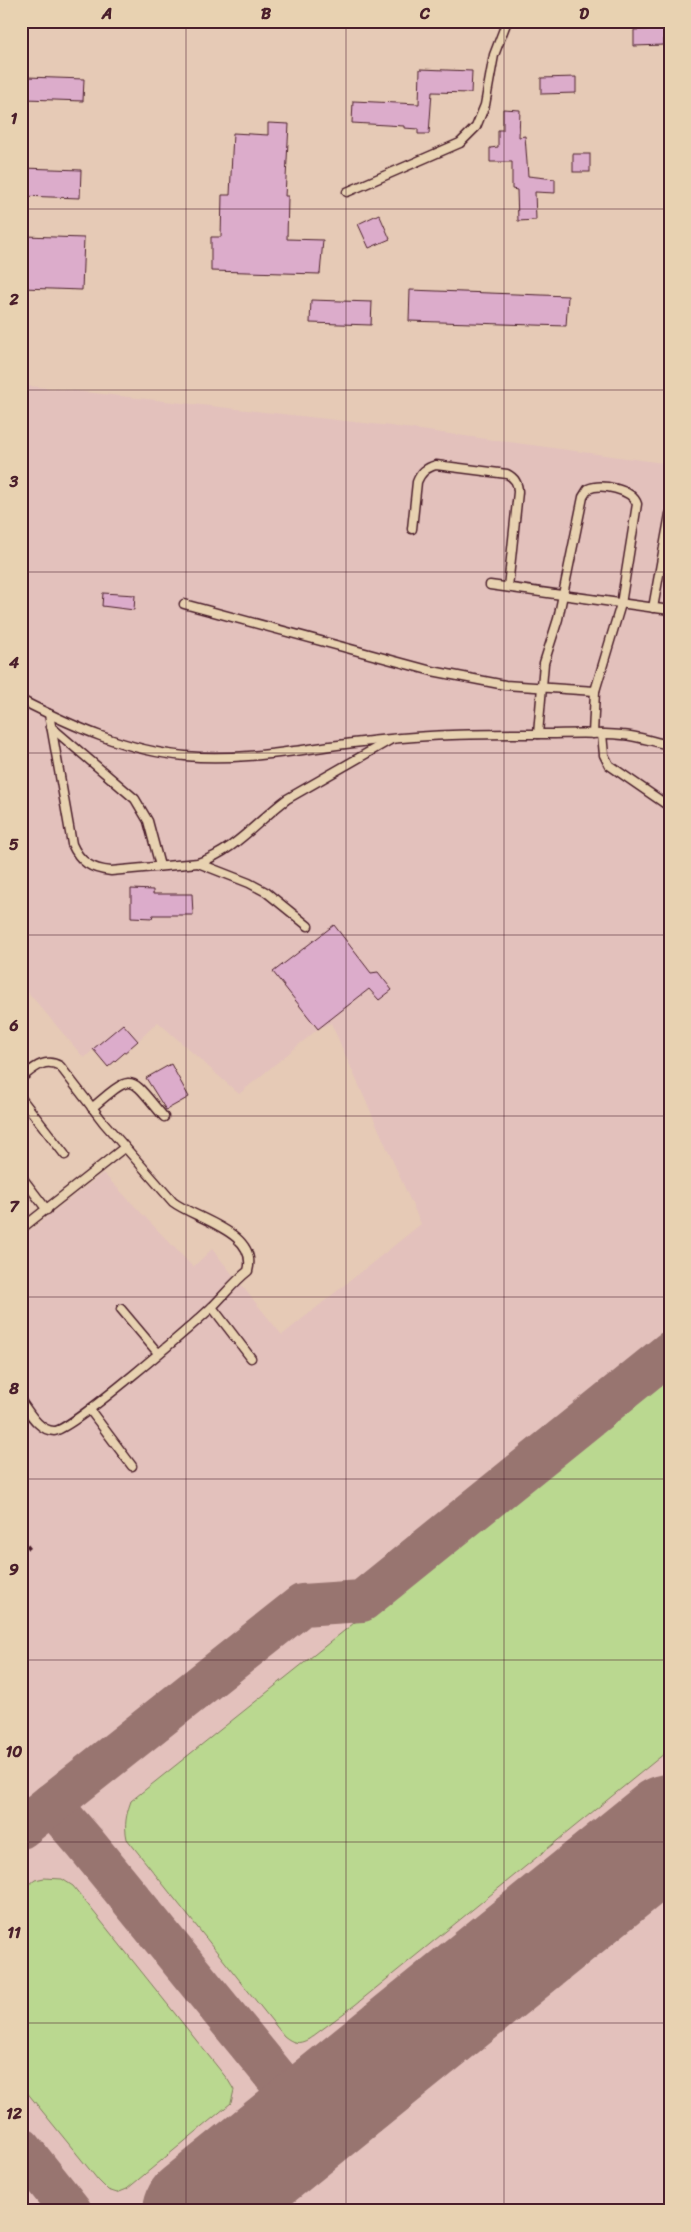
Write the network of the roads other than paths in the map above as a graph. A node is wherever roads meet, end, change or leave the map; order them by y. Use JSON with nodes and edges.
{"nodes":[{"id":1,"x":507,"y":21,"type":"edge"},
{"id":2,"x":347,"y":192,"type":"dead end"},
{"id":3,"x":670,"y":514,"type":"edge"},
{"id":4,"x":412,"y":529,"type":"dead end"},
{"id":5,"x":490,"y":585,"type":"dead end"},
{"id":6,"x":508,"y":587,"type":"junction"},
{"id":7,"x":563,"y":595,"type":"junction"},
{"id":8,"x":184,"y":604,"type":"dead end"},
{"id":9,"x":621,"y":604,"type":"junction"},
{"id":10,"x":653,"y":608,"type":"junction"},
{"id":11,"x":670,"y":610,"type":"edge"},
{"id":12,"x":542,"y":688,"type":"junction"},
{"id":13,"x":595,"y":691,"type":"junction"},
{"id":14,"x":21,"y":700,"type":"edge"},
{"id":15,"x":48,"y":714,"type":"junction"},
{"id":16,"x":51,"y":727,"type":"junction"},
{"id":17,"x":538,"y":734,"type":"junction"},
{"id":18,"x":592,"y":734,"type":"junction"},
{"id":19,"x":602,"y":734,"type":"junction"},
{"id":20,"x":393,"y":738,"type":"junction"},
{"id":21,"x":670,"y":744,"type":"edge"},
{"id":22,"x":670,"y":807,"type":"edge"},
{"id":23,"x":198,"y":863,"type":"junction"},
{"id":24,"x":160,"y":866,"type":"junction"},
{"id":25,"x":308,"y":926,"type":"dead end"},
{"id":26,"x":21,"y":1078,"type":"edge"},
{"id":27,"x":21,"y":1098,"type":"edge"},
{"id":28,"x":92,"y":1108,"type":"junction"},
{"id":29,"x":164,"y":1117,"type":"dead end"},
{"id":30,"x":126,"y":1147,"type":"junction"},
{"id":31,"x":65,"y":1155,"type":"dead end"},
{"id":32,"x":21,"y":1176,"type":"edge"},
{"id":33,"x":47,"y":1210,"type":"junction"},
{"id":34,"x":21,"y":1229,"type":"edge"},
{"id":35,"x":212,"y":1307,"type":"junction"},
{"id":36,"x":121,"y":1309,"type":"dead end"},
{"id":37,"x":158,"y":1353,"type":"junction"},
{"id":38,"x":251,"y":1358,"type":"dead end"},
{"id":39,"x":21,"y":1401,"type":"edge"},
{"id":40,"x":90,"y":1410,"type":"junction"},
{"id":41,"x":132,"y":1466,"type":"dead end"}],
"edges":[{"from":1,"to":2,"type":"lane"},
{"from":3,"to":10,"type":"lane"},
{"from":4,"to":6,"type":"lane"},
{"from":5,"to":6,"type":"lane"},
{"from":6,"to":7,"type":"lane"},
{"from":7,"to":9,"type":"lane"},
{"from":7,"to":9,"type":"lane"},
{"from":7,"to":12,"type":"lane"},
{"from":8,"to":12,"type":"lane"},
{"from":9,"to":10,"type":"lane"},
{"from":9,"to":13,"type":"lane"},
{"from":10,"to":11,"type":"lane"},
{"from":12,"to":13,"type":"lane"},
{"from":12,"to":17,"type":"lane"},
{"from":13,"to":18,"type":"lane"},
{"from":14,"to":15,"type":"lane"},
{"from":15,"to":16,"type":"lane"},
{"from":15,"to":20,"type":"lane"},
{"from":16,"to":24,"type":"lane"},
{"from":16,"to":24,"type":"lane"},
{"from":17,"to":18,"type":"lane"},
{"from":17,"to":20,"type":"lane"},
{"from":18,"to":19,"type":"lane"},
{"from":19,"to":21,"type":"lane"},
{"from":19,"to":22,"type":"lane"},
{"from":20,"to":23,"type":"lane"},
{"from":23,"to":24,"type":"lane"},
{"from":23,"to":25,"type":"lane"},
{"from":26,"to":28,"type":"lane"},
{"from":27,"to":31,"type":"lane"},
{"from":28,"to":29,"type":"lane"},
{"from":28,"to":30,"type":"lane"},
{"from":30,"to":33,"type":"lane"},
{"from":30,"to":35,"type":"lane"},
{"from":32,"to":33,"type":"lane"},
{"from":33,"to":34,"type":"lane"},
{"from":35,"to":37,"type":"lane"},
{"from":35,"to":38,"type":"lane"},
{"from":36,"to":37,"type":"lane"},
{"from":37,"to":40,"type":"lane"},
{"from":39,"to":40,"type":"lane"},
{"from":40,"to":41,"type":"lane"}]}
